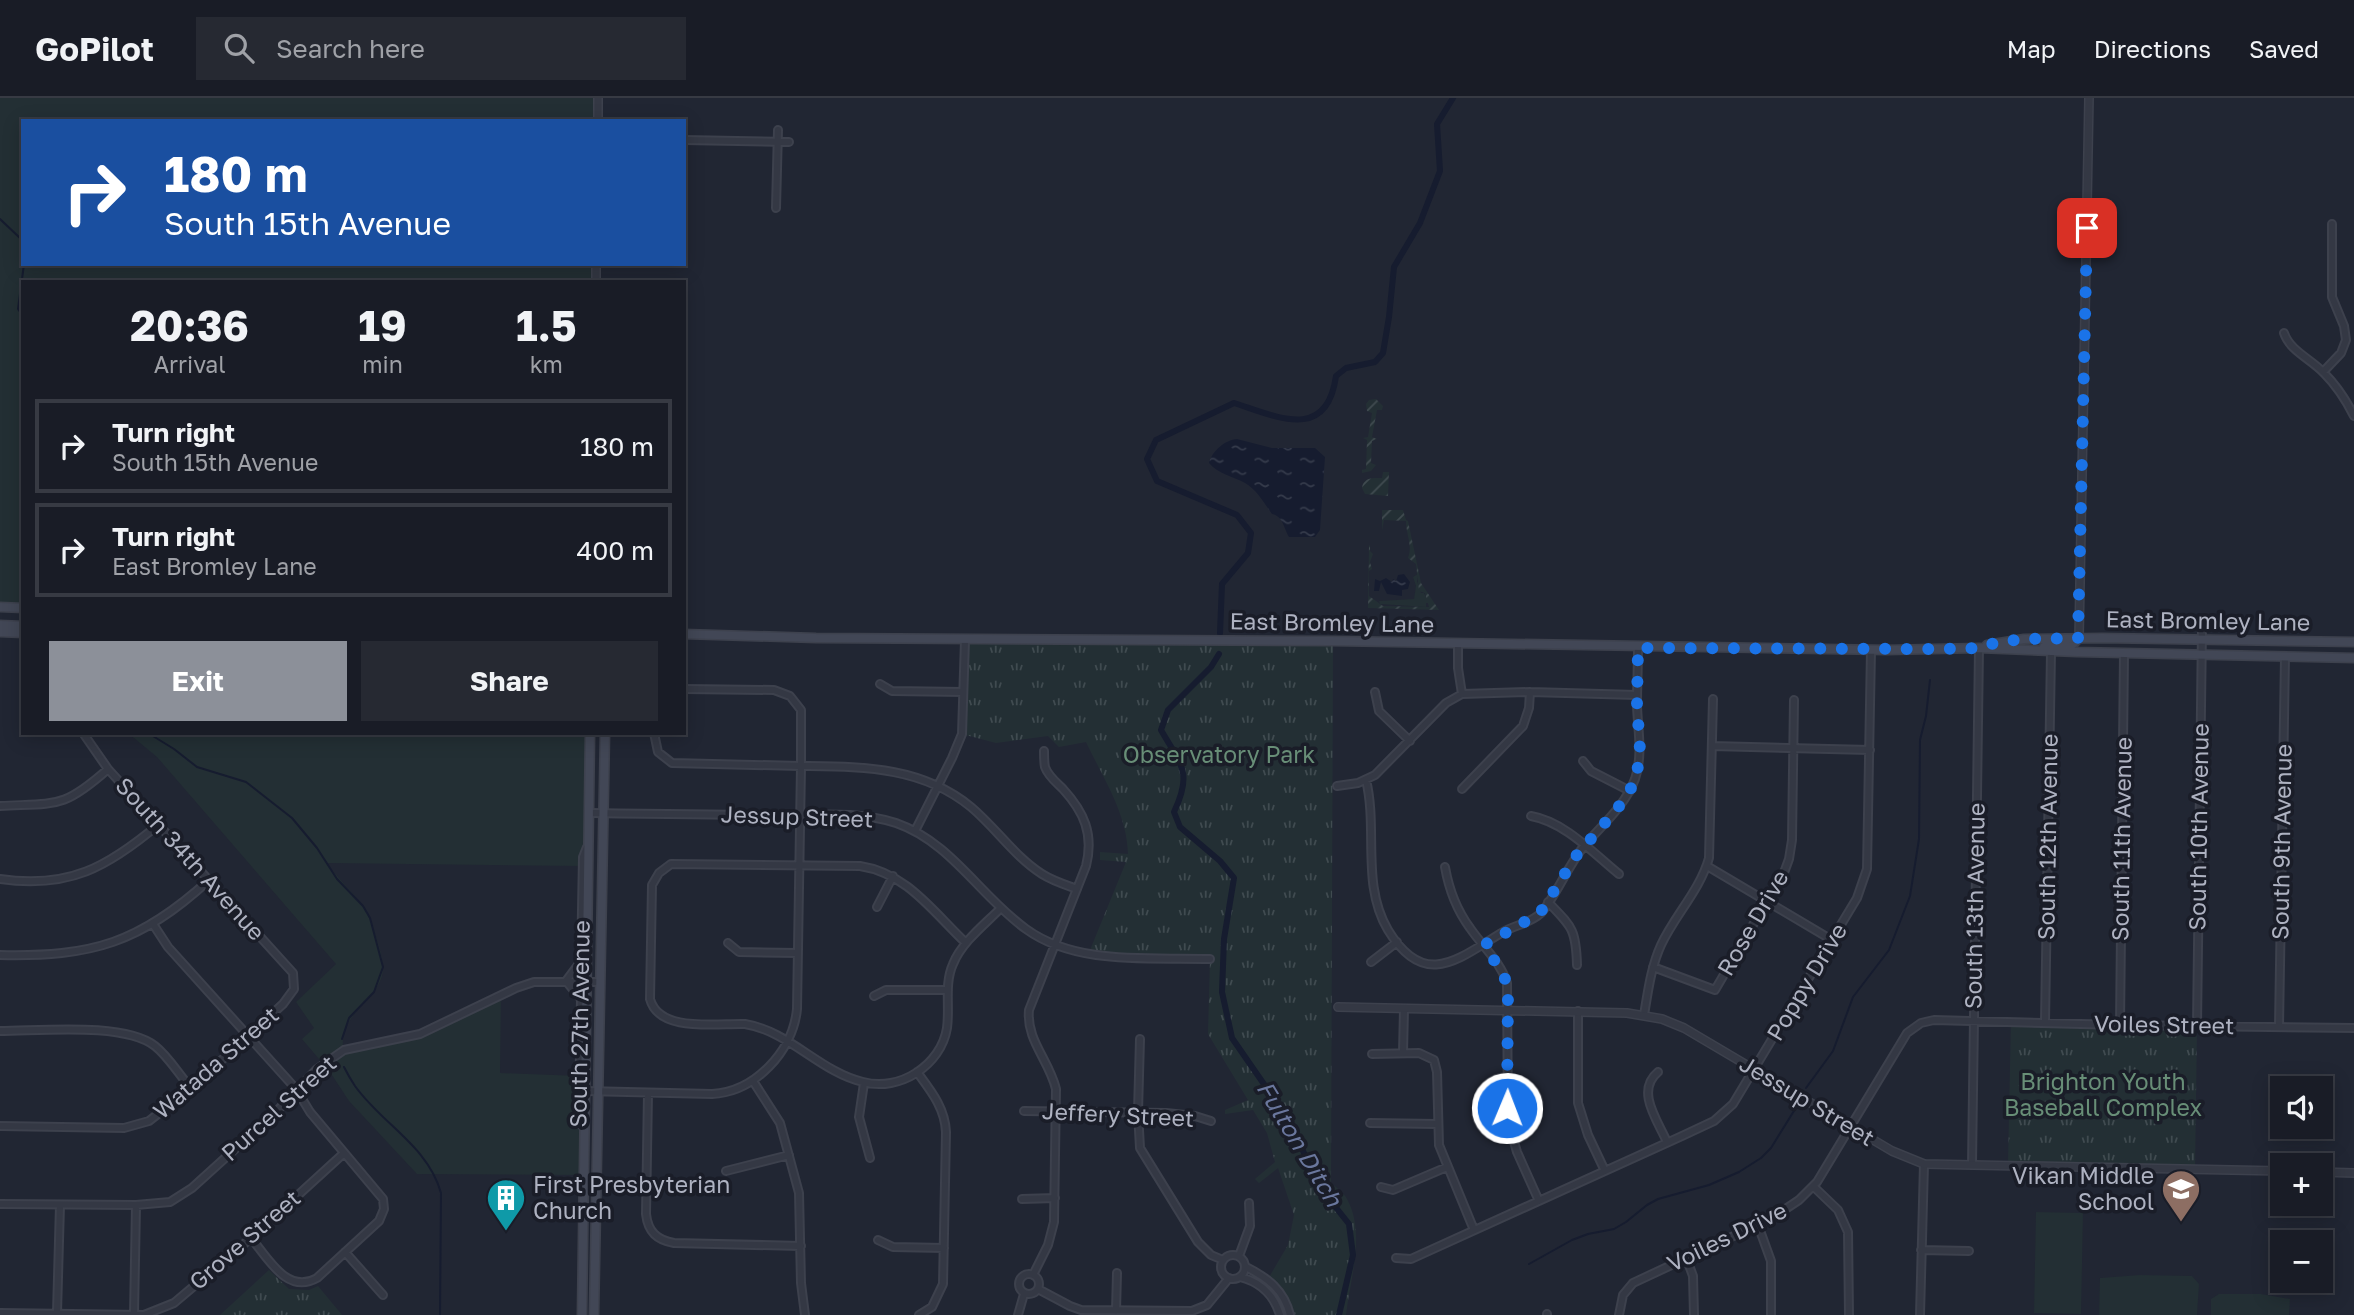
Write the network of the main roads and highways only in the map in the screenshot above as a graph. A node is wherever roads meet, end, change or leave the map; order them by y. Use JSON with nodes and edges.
{"nodes":[{"id":1,"x":0,"y":607,"type":"edge"},
{"id":2,"x":21,"y":608,"type":"edge"},
{"id":3,"x":0,"y":625,"type":"edge"},
{"id":4,"x":21,"y":626,"type":"edge"},
{"id":5,"x":0,"y":632,"type":"edge"},
{"id":6,"x":21,"y":633,"type":"edge"},
{"id":7,"x":686,"y":634,"type":"edge"},
{"id":8,"x":2078,"y":638,"type":"junction"},
{"id":9,"x":2354,"y":642,"type":"edge"},
{"id":10,"x":1979,"y":648,"type":"junction"},
{"id":11,"x":2014,"y":650,"type":"junction"},
{"id":12,"x":2097,"y":653,"type":"junction"},
{"id":13,"x":2354,"y":658,"type":"edge"},
{"id":14,"x":590,"y":735,"type":"edge"},
{"id":15,"x":605,"y":735,"type":"edge"},
{"id":16,"x":582,"y":1315,"type":"edge"},
{"id":17,"x":594,"y":1315,"type":"edge"}],
"edges":[{"from":1,"to":2,"type":"main road"},
{"from":3,"to":4,"type":"main road"},
{"from":5,"to":6,"type":"main road"},
{"from":7,"to":10,"type":"main road","name":"East Bromley Lane"},
{"from":8,"to":9,"type":"main road","name":"East Bromley Lane"},
{"from":8,"to":10,"type":"main road","name":"East Bromley Lane"},
{"from":8,"to":11,"type":"main road"},
{"from":8,"to":12,"type":"main road"},
{"from":10,"to":11,"type":"main road","name":"East Bromley Lane"},
{"from":11,"to":12,"type":"main road","name":"East Bromley Lane"},
{"from":12,"to":13,"type":"main road","name":"East Bromley Lane"},
{"from":14,"to":16,"type":"main road","name":"South 27th Avenue"},
{"from":15,"to":17,"type":"main road","name":"South 27th Avenue"}]}
